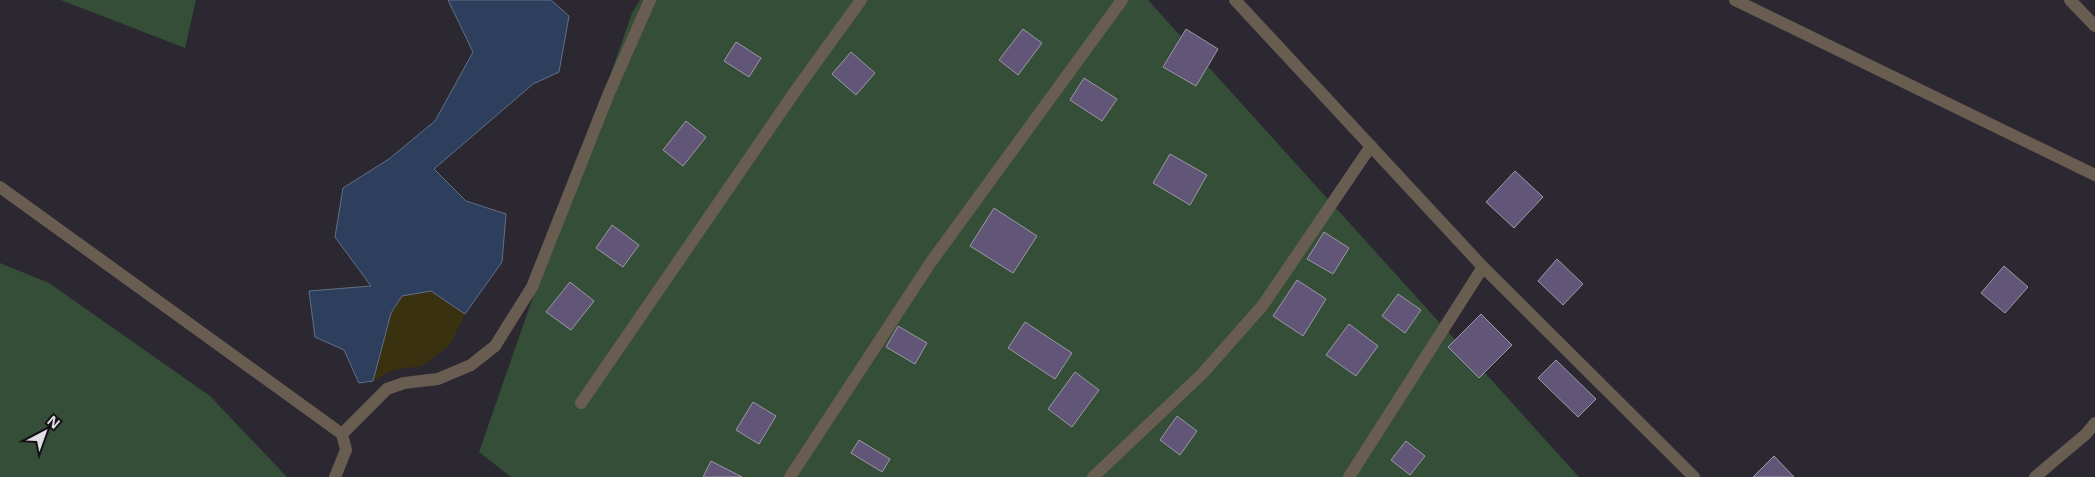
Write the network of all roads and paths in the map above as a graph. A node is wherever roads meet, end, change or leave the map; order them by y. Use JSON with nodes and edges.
{"nodes":[{"id":1,"x":650,"y":0,"type":"edge"},
{"id":2,"x":861,"y":0,"type":"edge"},
{"id":3,"x":1122,"y":0,"type":"edge"},
{"id":4,"x":1235,"y":0,"type":"edge"},
{"id":5,"x":1735,"y":0,"type":"edge"},
{"id":6,"x":2070,"y":0,"type":"edge"},
{"id":7,"x":2095,"y":26,"type":"edge"},
{"id":8,"x":1371,"y":146,"type":"junction"},
{"id":9,"x":2095,"y":175,"type":"edge"},
{"id":10,"x":0,"y":187,"type":"edge"},
{"id":11,"x":1483,"y":267,"type":"junction"},
{"id":12,"x":581,"y":403,"type":"dead end"},
{"id":13,"x":2095,"y":423,"type":"edge"},
{"id":14,"x":342,"y":434,"type":"junction"},
{"id":15,"x":1692,"y":476,"type":"edge"},
{"id":16,"x":335,"y":477,"type":"edge"},
{"id":17,"x":790,"y":477,"type":"edge"},
{"id":18,"x":1093,"y":477,"type":"edge"},
{"id":19,"x":1349,"y":477,"type":"edge"},
{"id":20,"x":2035,"y":477,"type":"edge"}],
"edges":[{"from":1,"to":14,"type":"street"},
{"from":2,"to":12,"type":"street"},
{"from":3,"to":17,"type":"street"},
{"from":4,"to":8,"type":"street"},
{"from":5,"to":9,"type":"street"},
{"from":6,"to":7,"type":"street"},
{"from":8,"to":11,"type":"street"},
{"from":8,"to":18,"type":"street"},
{"from":10,"to":14,"type":"street"},
{"from":11,"to":15,"type":"street"},
{"from":11,"to":19,"type":"street"},
{"from":13,"to":20,"type":"street"},
{"from":14,"to":16,"type":"street"}]}
